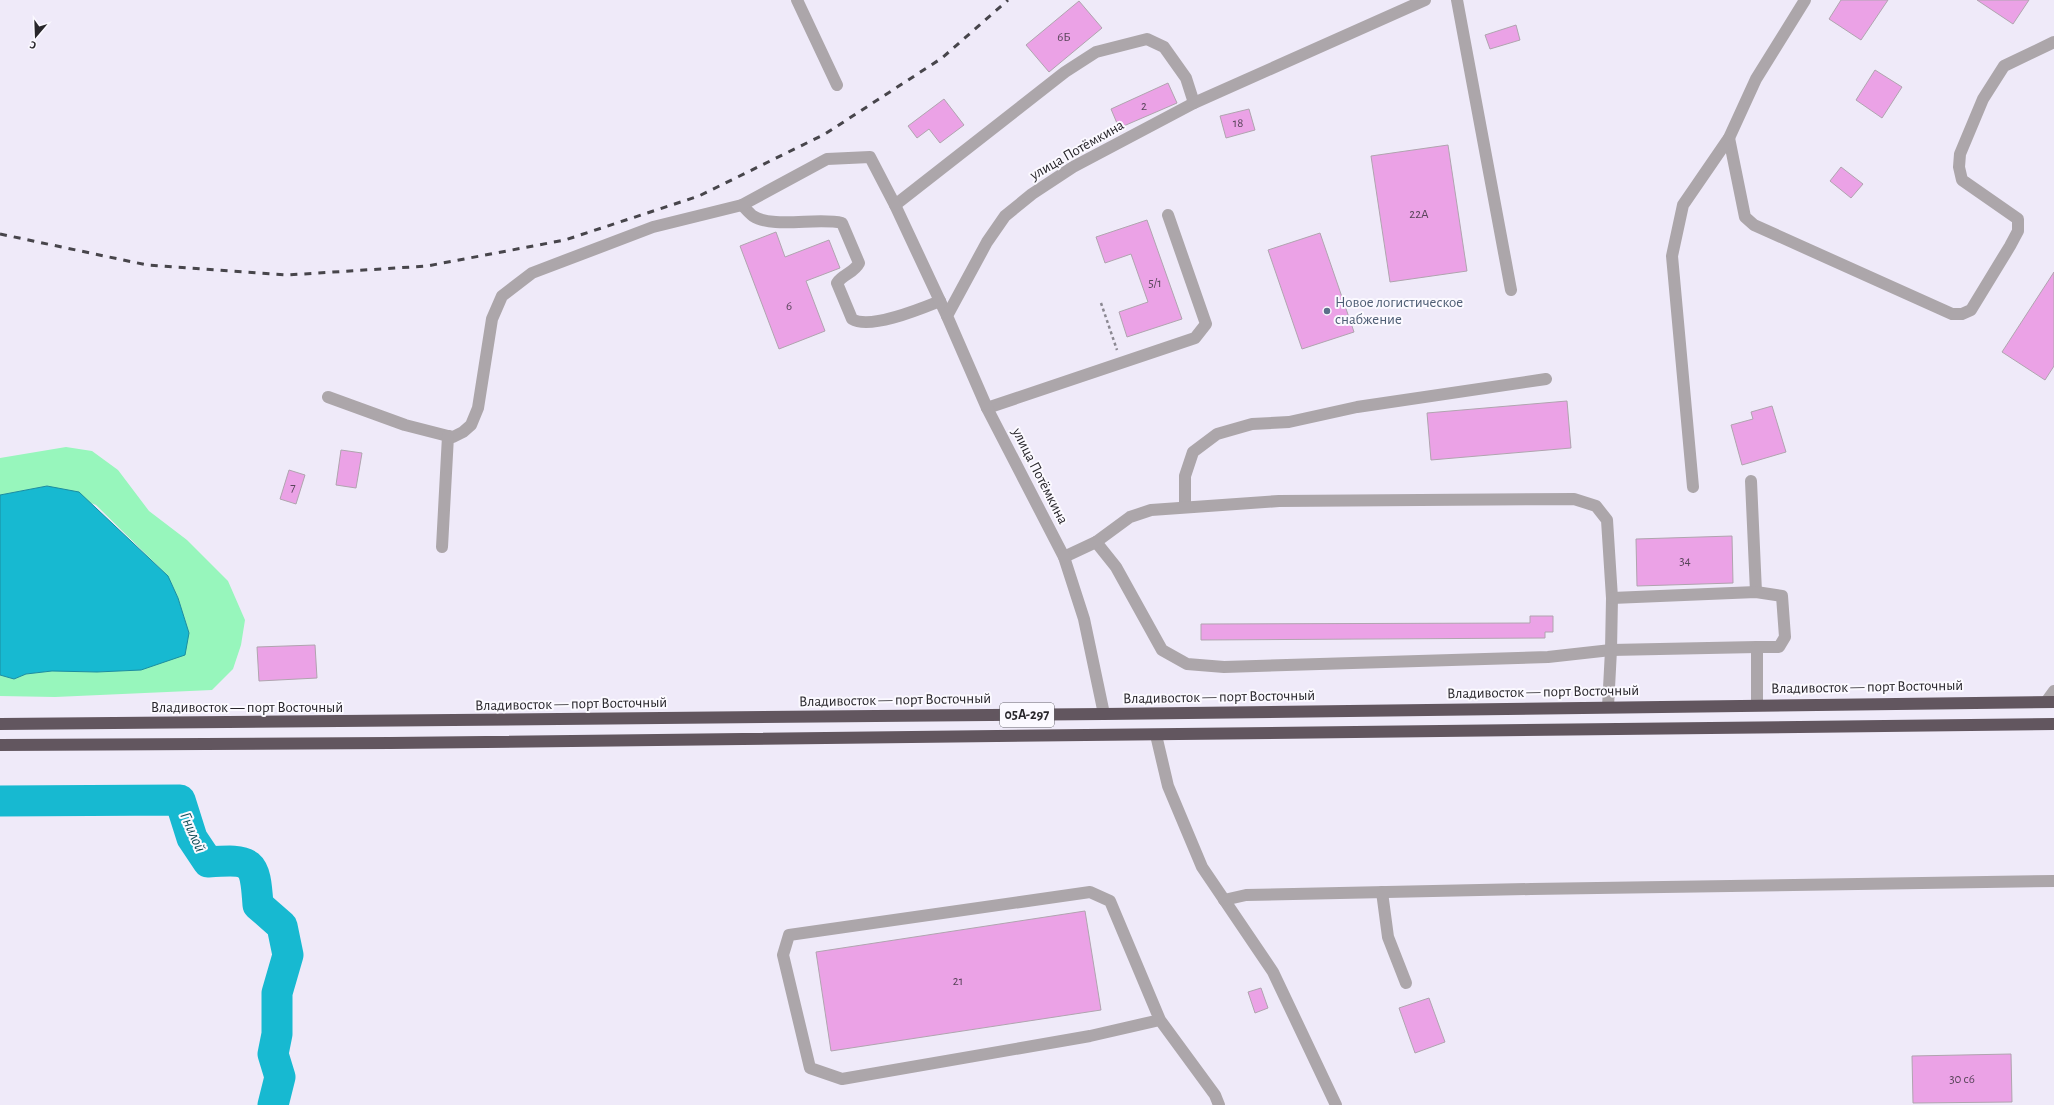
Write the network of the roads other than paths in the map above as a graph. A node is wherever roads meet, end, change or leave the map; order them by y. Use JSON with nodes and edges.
{"nodes":[{"id":1,"x":797,"y":0,"type":"edge"},
{"id":2,"x":1425,"y":0,"type":"edge"},
{"id":3,"x":1457,"y":0,"type":"edge"},
{"id":4,"x":1805,"y":0,"type":"edge"},
{"id":5,"x":1411,"y":3,"type":"edge"},
{"id":6,"x":2054,"y":42,"type":"edge"},
{"id":7,"x":837,"y":85,"type":"dead end"},
{"id":8,"x":1194,"y":103,"type":"junction"},
{"id":9,"x":1729,"y":138,"type":"junction"},
{"id":10,"x":742,"y":205,"type":"junction"},
{"id":11,"x":896,"y":205,"type":"junction"},
{"id":12,"x":1168,"y":215,"type":"dead end"},
{"id":13,"x":1511,"y":290,"type":"dead end"},
{"id":14,"x":940,"y":301,"type":"junction"},
{"id":15,"x":947,"y":316,"type":"junction"},
{"id":16,"x":1546,"y":379,"type":"dead end"},
{"id":17,"x":328,"y":397,"type":"dead end"},
{"id":18,"x":987,"y":408,"type":"junction"},
{"id":19,"x":448,"y":436,"type":"junction"},
{"id":20,"x":1751,"y":481,"type":"dead end"},
{"id":21,"x":1693,"y":487,"type":"dead end"},
{"id":22,"x":1185,"y":507,"type":"junction"},
{"id":23,"x":1096,"y":542,"type":"junction"},
{"id":24,"x":442,"y":547,"type":"dead end"},
{"id":25,"x":1064,"y":557,"type":"junction"},
{"id":26,"x":1756,"y":592,"type":"junction"},
{"id":27,"x":1612,"y":598,"type":"junction"},
{"id":28,"x":1757,"y":647,"type":"junction"},
{"id":29,"x":1611,"y":650,"type":"junction"},
{"id":30,"x":2054,"y":691,"type":"edge"},
{"id":31,"x":2050,"y":702,"type":"edge"},
{"id":32,"x":1757,"y":704,"type":"junction"},
{"id":33,"x":1608,"y":707,"type":"junction"},
{"id":34,"x":1104,"y":714,"type":"junction"},
{"id":35,"x":0,"y":724,"type":"edge"},
{"id":36,"x":2054,"y":724,"type":"edge"},
{"id":37,"x":1156,"y":734,"type":"junction"},
{"id":38,"x":0,"y":745,"type":"edge"},
{"id":39,"x":2054,"y":881,"type":"edge"},
{"id":40,"x":1382,"y":892,"type":"junction"},
{"id":41,"x":1224,"y":900,"type":"junction"},
{"id":42,"x":1406,"y":983,"type":"dead end"},
{"id":43,"x":1160,"y":1020,"type":"junction"},
{"id":44,"x":1219,"y":1105,"type":"edge"},
{"id":45,"x":1336,"y":1105,"type":"edge"}],
"edges":[{"from":1,"to":7,"type":"street"},
{"from":2,"to":5,"type":"street","name":"улица Потёмкина"},
{"from":3,"to":13,"type":"street"},
{"from":4,"to":9,"type":"street"},
{"from":5,"to":8,"type":"street","name":"улица Потёмкина"},
{"from":6,"to":9,"type":"street"},
{"from":8,"to":11,"type":"street"},
{"from":8,"to":15,"type":"street","name":"улица Потёмкина"},
{"from":9,"to":21,"type":"street"},
{"from":10,"to":11,"type":"street"},
{"from":10,"to":14,"type":"street"},
{"from":10,"to":19,"type":"street"},
{"from":11,"to":14,"type":"street"},
{"from":12,"to":18,"type":"street"},
{"from":14,"to":15,"type":"street"},
{"from":15,"to":18,"type":"street","name":"улица Потёмкина"},
{"from":16,"to":22,"type":"street"},
{"from":17,"to":19,"type":"street"},
{"from":18,"to":25,"type":"street","name":"улица Потёмкина"},
{"from":19,"to":24,"type":"street"},
{"from":20,"to":26,"type":"street"},
{"from":22,"to":23,"type":"street"},
{"from":22,"to":27,"type":"street"},
{"from":23,"to":25,"type":"street"},
{"from":23,"to":29,"type":"street"},
{"from":25,"to":34,"type":"street","name":"улица Потёмкина"},
{"from":26,"to":27,"type":"street"},
{"from":26,"to":28,"type":"street"},
{"from":27,"to":29,"type":"street"},
{"from":28,"to":29,"type":"street"},
{"from":28,"to":32,"type":"street"},
{"from":29,"to":33,"type":"street"},
{"from":30,"to":31,"type":"street"},
{"from":31,"to":32,"type":"highway","name":"Владивосток — порт Восточный","number":"05А-297"},
{"from":32,"to":33,"type":"highway","name":"Владивосток — порт Восточный","number":"05А-297"},
{"from":33,"to":34,"type":"highway","name":"Владивосток — порт Восточный","number":"05А-297"},
{"from":34,"to":35,"type":"highway","name":"Владивосток — порт Восточный","number":"05А-297"},
{"from":36,"to":37,"type":"highway","number":"05А-297"},
{"from":37,"to":38,"type":"highway","number":"05А-297"},
{"from":37,"to":41,"type":"street"},
{"from":39,"to":40,"type":"street"},
{"from":40,"to":41,"type":"street"},
{"from":40,"to":42,"type":"street"},
{"from":41,"to":45,"type":"street"},
{"from":43,"to":43,"type":"street"},
{"from":43,"to":44,"type":"street"}]}
